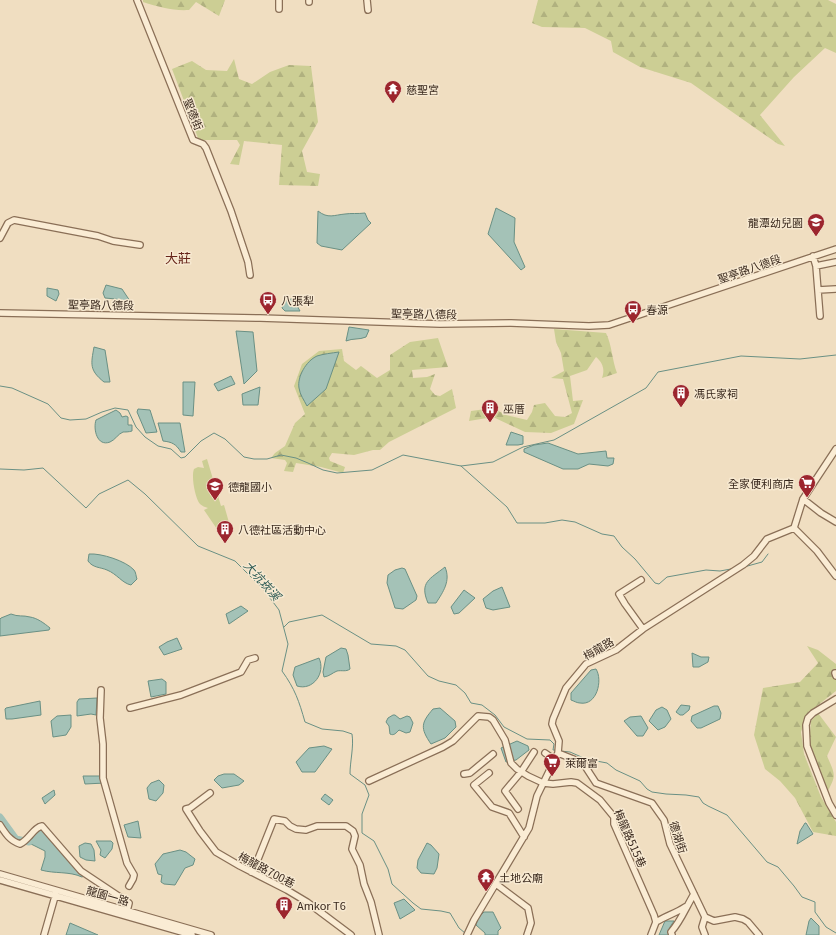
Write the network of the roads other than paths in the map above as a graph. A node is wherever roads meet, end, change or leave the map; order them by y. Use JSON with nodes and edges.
{"nodes":[{"id":1,"x":137,"y":0,"type":"edge"},
{"id":2,"x":279,"y":0,"type":"edge"},
{"id":3,"x":367,"y":0,"type":"edge"},
{"id":4,"x":279,"y":9,"type":"dead end"},
{"id":5,"x":368,"y":10,"type":"dead end"},
{"id":6,"x":0,"y":238,"type":"edge"},
{"id":7,"x":140,"y":245,"type":"dead end"},
{"id":8,"x":836,"y":249,"type":"edge"},
{"id":9,"x":813,"y":256,"type":"junction"},
{"id":10,"x":836,"y":262,"type":"edge"},
{"id":11,"x":816,"y":266,"type":"junction"},
{"id":12,"x":250,"y":275,"type":"dead end"},
{"id":13,"x":836,"y":289,"type":"edge"},
{"id":14,"x":818,"y":290,"type":"junction"},
{"id":15,"x":0,"y":312,"type":"edge"},
{"id":16,"x":820,"y":316,"type":"dead end"},
{"id":17,"x":836,"y":449,"type":"edge"},
{"id":18,"x":803,"y":499,"type":"junction"},
{"id":19,"x":836,"y":522,"type":"edge"},
{"id":20,"x":794,"y":528,"type":"junction"},
{"id":21,"x":836,"y":576,"type":"edge"},
{"id":22,"x":641,"y":580,"type":"dead end"},
{"id":23,"x":643,"y":629,"type":"junction"},
{"id":24,"x":255,"y":658,"type":"dead end"},
{"id":25,"x":836,"y":673,"type":"edge"},
{"id":26,"x":836,"y":676,"type":"edge"},
{"id":27,"x":101,"y":690,"type":"dead end"},
{"id":28,"x":836,"y":699,"type":"edge"},
{"id":29,"x":130,"y":708,"type":"dead end"},
{"id":30,"x":558,"y":751,"type":"junction"},
{"id":31,"x":534,"y":752,"type":"dead end"},
{"id":32,"x":545,"y":753,"type":"dead end"},
{"id":33,"x":493,"y":754,"type":"dead end"},
{"id":34,"x":555,"y":760,"type":"junction"},
{"id":35,"x":521,"y":772,"type":"junction"},
{"id":36,"x":489,"y":773,"type":"dead end"},
{"id":37,"x":464,"y":774,"type":"dead end"},
{"id":38,"x":369,"y":781,"type":"dead end"},
{"id":39,"x":543,"y":782,"type":"junction"},
{"id":40,"x":210,"y":793,"type":"dead end"},
{"id":41,"x":518,"y":809,"type":"dead end"},
{"id":42,"x":836,"y":815,"type":"edge"},
{"id":43,"x":0,"y":825,"type":"edge"},
{"id":44,"x":524,"y":837,"type":"junction"},
{"id":45,"x":251,"y":872,"type":"junction"},
{"id":46,"x":0,"y":874,"type":"edge"},
{"id":47,"x":0,"y":880,"type":"edge"},
{"id":48,"x":496,"y":884,"type":"junction"},
{"id":49,"x":129,"y":886,"type":"dead end"},
{"id":50,"x":56,"y":893,"type":"junction"},
{"id":51,"x":694,"y":894,"type":"junction"},
{"id":52,"x":686,"y":906,"type":"junction"},
{"id":53,"x":127,"y":911,"type":"junction"},
{"id":54,"x":705,"y":917,"type":"junction"},
{"id":55,"x":656,"y":922,"type":"junction"},
{"id":56,"x":186,"y":932,"type":"edge"},
{"id":57,"x":468,"y":934,"type":"edge"},
{"id":58,"x":44,"y":935,"type":"edge"},
{"id":59,"x":192,"y":935,"type":"edge"},
{"id":60,"x":211,"y":935,"type":"edge"},
{"id":61,"x":351,"y":935,"type":"edge"},
{"id":62,"x":379,"y":935,"type":"edge"},
{"id":63,"x":527,"y":935,"type":"edge"},
{"id":64,"x":651,"y":935,"type":"edge"},
{"id":65,"x":672,"y":935,"type":"edge"},
{"id":66,"x":705,"y":935,"type":"edge"},
{"id":67,"x":758,"y":935,"type":"edge"}],
"edges":[{"from":1,"to":12,"type":"street","name":"聖德街"},
{"from":2,"to":4,"type":"street"},
{"from":3,"to":5,"type":"street"},
{"from":6,"to":7,"type":"street"},
{"from":8,"to":9,"type":"street","name":"聖亭路八德段"},
{"from":9,"to":11,"type":"street"},
{"from":9,"to":15,"type":"street","name":"聖亭路八德段"},
{"from":10,"to":11,"type":"street"},
{"from":11,"to":14,"type":"street"},
{"from":13,"to":14,"type":"street"},
{"from":14,"to":16,"type":"street"},
{"from":17,"to":18,"type":"street"},
{"from":18,"to":19,"type":"street"},
{"from":18,"to":20,"type":"street"},
{"from":20,"to":21,"type":"street"},
{"from":20,"to":23,"type":"street","name":"梅龍路"},
{"from":22,"to":23,"type":"street"},
{"from":23,"to":30,"type":"street","name":"梅龍路"},
{"from":24,"to":29,"type":"street"},
{"from":25,"to":26,"type":"street"},
{"from":27,"to":49,"type":"street"},
{"from":28,"to":42,"type":"street"},
{"from":30,"to":34,"type":"street"},
{"from":30,"to":51,"type":"street","name":"德湖街"},
{"from":31,"to":35,"type":"street"},
{"from":32,"to":34,"type":"street"},
{"from":33,"to":37,"type":"street"},
{"from":34,"to":39,"type":"street"},
{"from":35,"to":38,"type":"street","name":"梅龍路515巷"},
{"from":35,"to":39,"type":"street","name":"梅龍路515巷"},
{"from":35,"to":41,"type":"street"},
{"from":36,"to":44,"type":"street"},
{"from":39,"to":44,"type":"street"},
{"from":39,"to":55,"type":"street","name":"梅龍路515巷"},
{"from":40,"to":45,"type":"street","name":"梅龍路700巷"},
{"from":43,"to":53,"type":"street"},
{"from":44,"to":48,"type":"street"},
{"from":45,"to":61,"type":"street","name":"梅龍路700巷"},
{"from":45,"to":62,"type":"street"},
{"from":46,"to":50,"type":"street","name":"龍園一路"},
{"from":47,"to":50,"type":"street","name":"龍園一路"},
{"from":48,"to":57,"type":"street"},
{"from":48,"to":63,"type":"street"},
{"from":50,"to":53,"type":"street","name":"龍園一路"},
{"from":50,"to":56,"type":"street","name":"龍園一路"},
{"from":50,"to":58,"type":"street"},
{"from":51,"to":52,"type":"street"},
{"from":51,"to":54,"type":"street","name":"德湖街"},
{"from":52,"to":55,"type":"street"},
{"from":52,"to":65,"type":"street"},
{"from":53,"to":56,"type":"street","name":"龍園一路"},
{"from":54,"to":66,"type":"street","name":"德湖街"},
{"from":54,"to":67,"type":"street"},
{"from":55,"to":64,"type":"street"},
{"from":56,"to":59,"type":"street","name":"龍園一路"},
{"from":56,"to":60,"type":"street","name":"龍園一路"}]}
